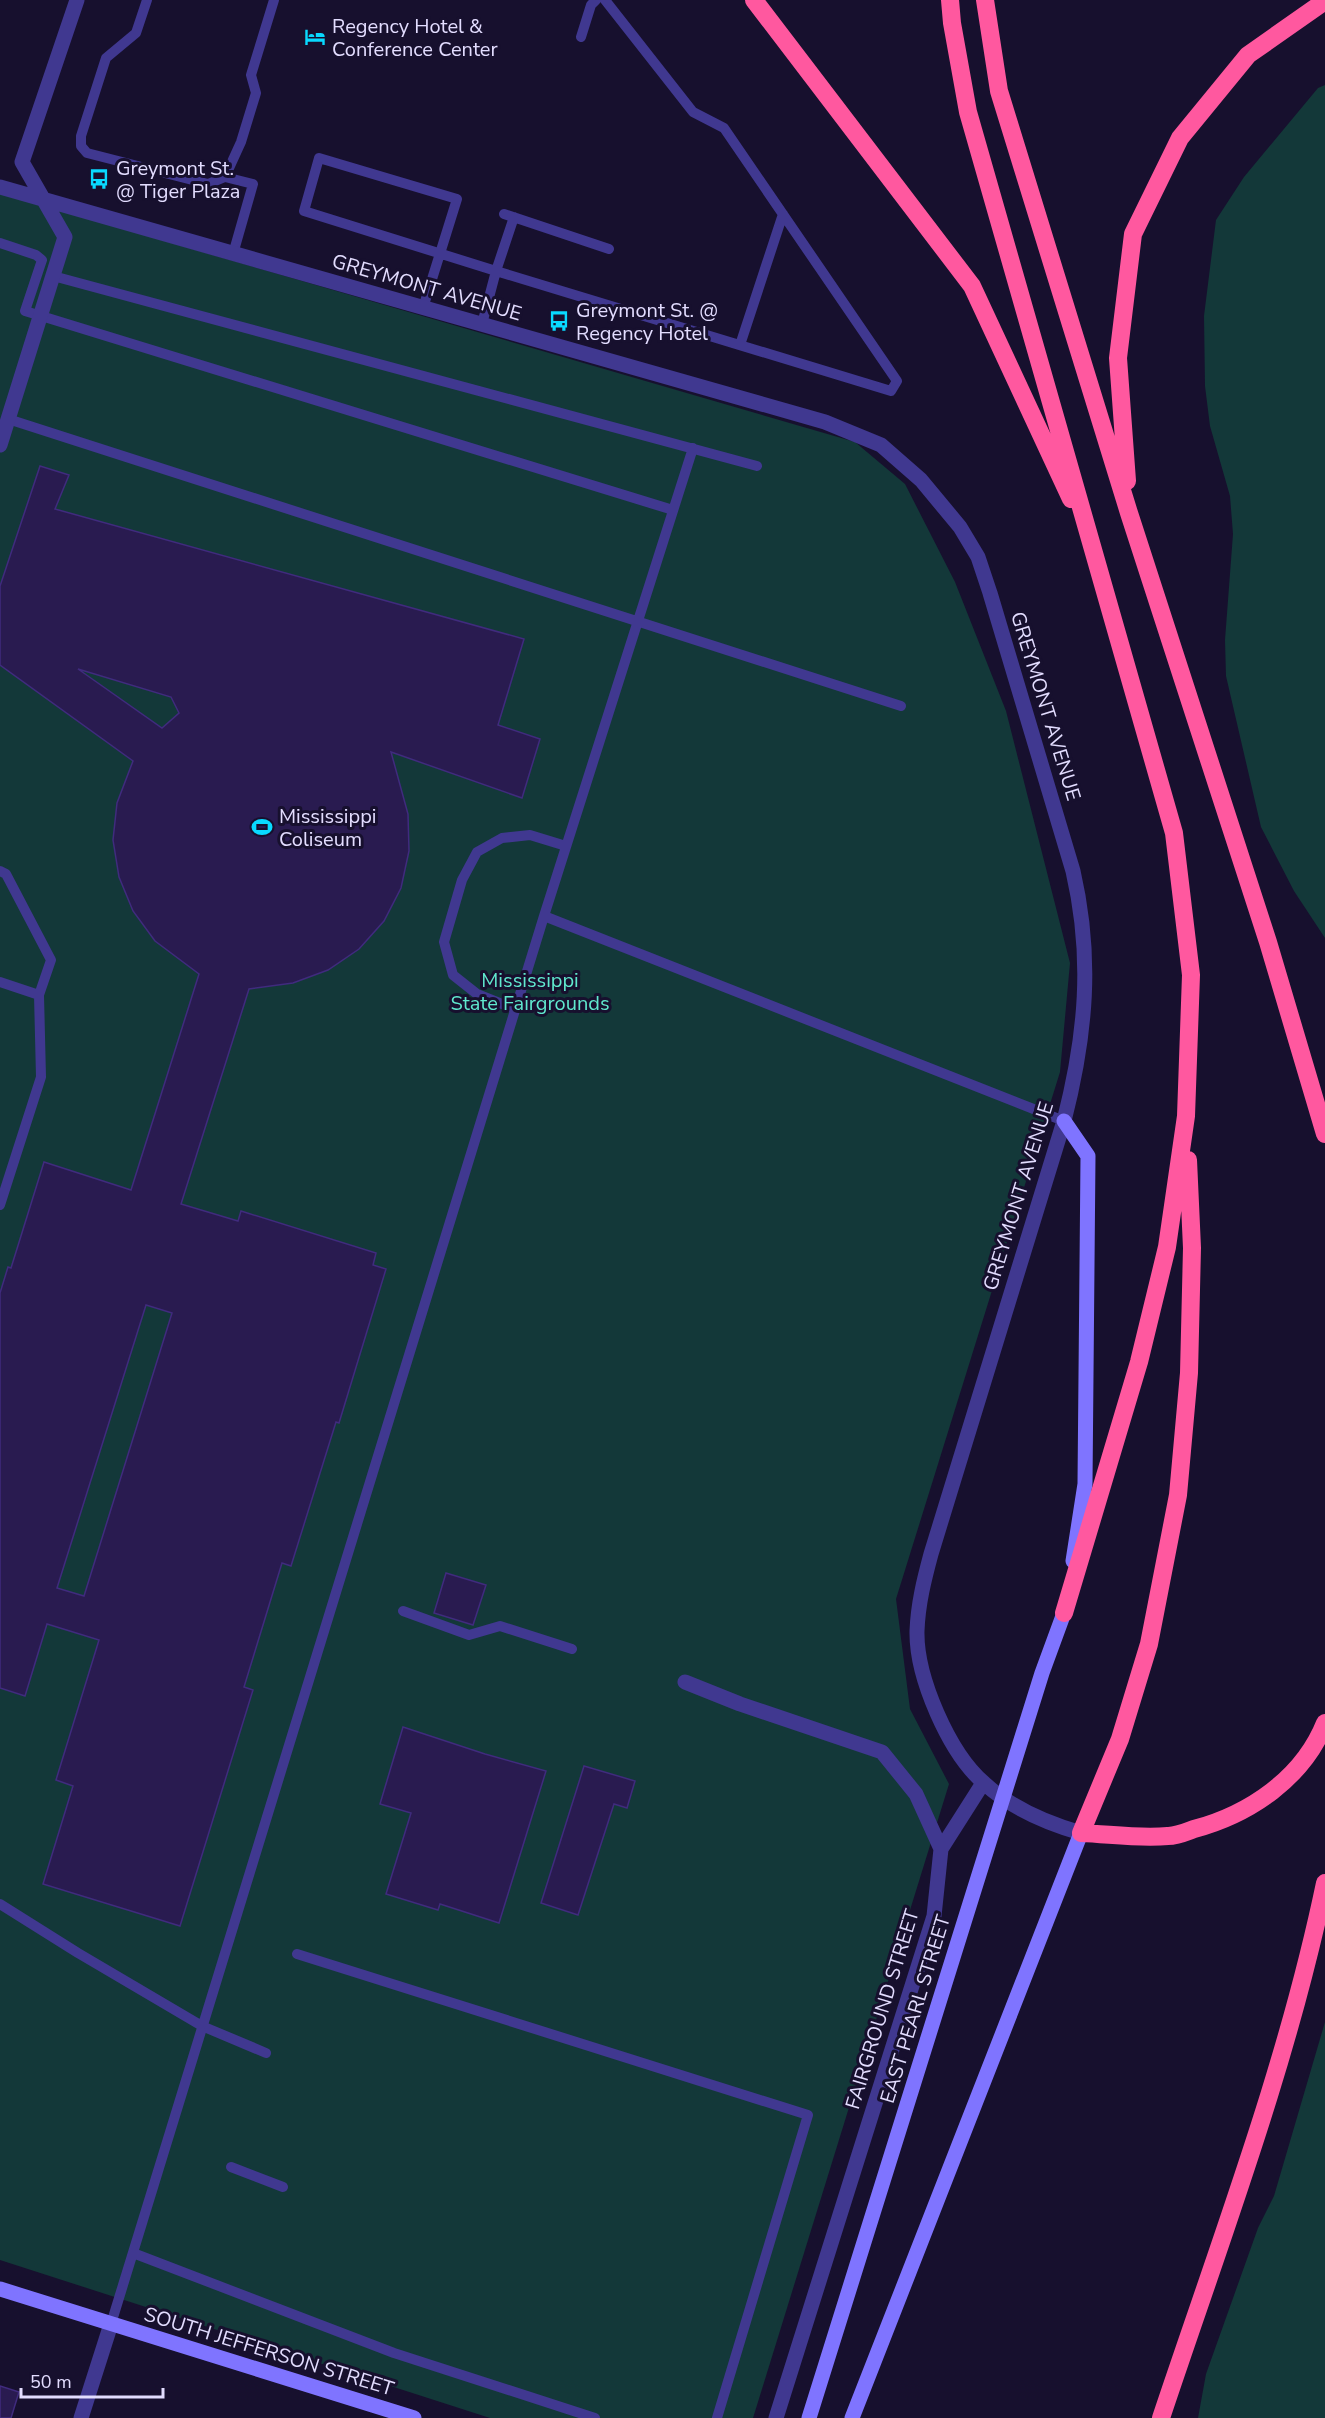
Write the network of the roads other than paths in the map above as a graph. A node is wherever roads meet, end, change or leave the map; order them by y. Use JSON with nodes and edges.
{"nodes":[{"id":1,"x":77,"y":0,"type":"edge"},
{"id":2,"x":147,"y":0,"type":"edge"},
{"id":3,"x":274,"y":0,"type":"edge"},
{"id":4,"x":596,"y":0,"type":"edge"},
{"id":5,"x":605,"y":0,"type":"edge"},
{"id":6,"x":754,"y":0,"type":"edge"},
{"id":7,"x":950,"y":0,"type":"edge"},
{"id":8,"x":985,"y":0,"type":"edge"},
{"id":9,"x":1325,"y":1,"type":"edge"},
{"id":10,"x":581,"y":37,"type":"dead end"},
{"id":11,"x":225,"y":177,"type":"junction"},
{"id":12,"x":0,"y":187,"type":"edge"},
{"id":13,"x":43,"y":201,"type":"junction"},
{"id":14,"x":783,"y":214,"type":"junction"},
{"id":15,"x":0,"y":243,"type":"edge"},
{"id":16,"x":609,"y":249,"type":"dead end"},
{"id":17,"x":233,"y":254,"type":"junction"},
{"id":18,"x":440,"y":254,"type":"junction"},
{"id":19,"x":496,"y":271,"type":"junction"},
{"id":20,"x":53,"y":276,"type":"junction"},
{"id":21,"x":423,"y":308,"type":"junction"},
{"id":22,"x":40,"y":317,"type":"junction"},
{"id":23,"x":482,"y":324,"type":"junction"},
{"id":24,"x":740,"y":345,"type":"junction"},
{"id":25,"x":8,"y":419,"type":"junction"},
{"id":26,"x":0,"y":445,"type":"edge"},
{"id":27,"x":693,"y":448,"type":"junction"},
{"id":28,"x":757,"y":466,"type":"dead end"},
{"id":29,"x":673,"y":510,"type":"junction"},
{"id":30,"x":1129,"y":513,"type":"junction"},
{"id":31,"x":1095,"y":553,"type":"junction"},
{"id":32,"x":638,"y":622,"type":"junction"},
{"id":33,"x":901,"y":706,"type":"dead end"},
{"id":34,"x":566,"y":846,"type":"junction"},
{"id":35,"x":0,"y":871,"type":"edge"},
{"id":36,"x":544,"y":916,"type":"junction"},
{"id":37,"x":0,"y":982,"type":"edge"},
{"id":38,"x":39,"y":994,"type":"junction"},
{"id":39,"x":515,"y":1010,"type":"junction"},
{"id":40,"x":1186,"y":1116,"type":"junction"},
{"id":41,"x":1064,"y":1121,"type":"junction"},
{"id":42,"x":1325,"y":1134,"type":"edge"},
{"id":43,"x":0,"y":1205,"type":"edge"},
{"id":44,"x":403,"y":1611,"type":"dead end"},
{"id":45,"x":1064,"y":1613,"type":"junction"},
{"id":46,"x":572,"y":1649,"type":"dead end"},
{"id":47,"x":685,"y":1682,"type":"dead end"},
{"id":48,"x":1325,"y":1723,"type":"edge"},
{"id":49,"x":983,"y":1783,"type":"junction"},
{"id":50,"x":1080,"y":1833,"type":"junction"},
{"id":51,"x":941,"y":1849,"type":"junction"},
{"id":52,"x":1325,"y":1883,"type":"edge"},
{"id":53,"x":0,"y":1904,"type":"edge"},
{"id":54,"x":297,"y":1954,"type":"dead end"},
{"id":55,"x":202,"y":2026,"type":"junction"},
{"id":56,"x":266,"y":2053,"type":"dead end"},
{"id":57,"x":231,"y":2167,"type":"dead end"},
{"id":58,"x":284,"y":2187,"type":"dead end"},
{"id":59,"x":133,"y":2253,"type":"junction"},
{"id":60,"x":0,"y":2289,"type":"edge"},
{"id":61,"x":111,"y":2324,"type":"junction"},
{"id":62,"x":1170,"y":2391,"type":"junction"},
{"id":63,"x":81,"y":2418,"type":"edge"},
{"id":64,"x":414,"y":2418,"type":"edge"},
{"id":65,"x":595,"y":2418,"type":"edge"},
{"id":66,"x":717,"y":2418,"type":"edge"},
{"id":67,"x":776,"y":2418,"type":"edge"},
{"id":68,"x":809,"y":2418,"type":"edge"},
{"id":69,"x":852,"y":2418,"type":"edge"},
{"id":70,"x":1161,"y":2418,"type":"edge"},
{"id":71,"x":1167,"y":2418,"type":"edge"}],
"edges":[{"from":1,"to":13,"type":"street"},
{"from":2,"to":11,"type":"lane"},
{"from":3,"to":11,"type":"lane"},
{"from":4,"to":10,"type":"lane"},
{"from":5,"to":14,"type":"lane"},
{"from":6,"to":31,"type":"highway"},
{"from":7,"to":31,"type":"highway"},
{"from":8,"to":30,"type":"highway"},
{"from":9,"to":30,"type":"highway"},
{"from":11,"to":17,"type":"lane"},
{"from":12,"to":13,"type":"street","name":"GREYMONT AVENUE"},
{"from":13,"to":17,"type":"street","name":"GREYMONT AVENUE"},
{"from":13,"to":20,"type":"street"},
{"from":14,"to":24,"type":"lane"},
{"from":14,"to":24,"type":"lane"},
{"from":15,"to":22,"type":"lane"},
{"from":16,"to":19,"type":"lane"},
{"from":17,"to":21,"type":"street","name":"GREYMONT AVENUE"},
{"from":18,"to":18,"type":"lane"},
{"from":18,"to":19,"type":"lane"},
{"from":18,"to":21,"type":"lane"},
{"from":19,"to":23,"type":"lane"},
{"from":19,"to":24,"type":"lane"},
{"from":20,"to":22,"type":"street"},
{"from":20,"to":27,"type":"lane"},
{"from":21,"to":23,"type":"street","name":"GREYMONT AVENUE"},
{"from":22,"to":25,"type":"street"},
{"from":22,"to":29,"type":"lane"},
{"from":23,"to":41,"type":"street","name":"GREYMONT AVENUE"},
{"from":25,"to":26,"type":"street"},
{"from":25,"to":32,"type":"lane"},
{"from":27,"to":28,"type":"lane"},
{"from":27,"to":29,"type":"lane"},
{"from":29,"to":32,"type":"lane"},
{"from":30,"to":42,"type":"highway"},
{"from":31,"to":40,"type":"highway"},
{"from":32,"to":33,"type":"lane"},
{"from":32,"to":34,"type":"lane"},
{"from":34,"to":36,"type":"lane"},
{"from":34,"to":39,"type":"lane"},
{"from":35,"to":38,"type":"lane"},
{"from":36,"to":39,"type":"lane"},
{"from":36,"to":41,"type":"lane"},
{"from":37,"to":38,"type":"lane"},
{"from":38,"to":43,"type":"lane"},
{"from":39,"to":55,"type":"lane"},
{"from":40,"to":45,"type":"highway"},
{"from":40,"to":50,"type":"highway"},
{"from":41,"to":45,"type":"main road","name":"EAST PEARL STREET"},
{"from":41,"to":49,"type":"street","name":"GREYMONT AVENUE"},
{"from":44,"to":46,"type":"lane"},
{"from":45,"to":68,"type":"main road","name":"EAST PEARL STREET"},
{"from":47,"to":51,"type":"street"},
{"from":48,"to":50,"type":"highway"},
{"from":49,"to":50,"type":"street","name":"GREYMONT AVENUE"},
{"from":49,"to":51,"type":"street"},
{"from":50,"to":69,"type":"main road"},
{"from":51,"to":67,"type":"street","name":"FAIRGROUND STREET"},
{"from":52,"to":62,"type":"highway"},
{"from":53,"to":55,"type":"lane"},
{"from":54,"to":66,"type":"lane"},
{"from":55,"to":56,"type":"lane"},
{"from":55,"to":59,"type":"lane"},
{"from":57,"to":58,"type":"lane"},
{"from":59,"to":61,"type":"lane"},
{"from":59,"to":65,"type":"lane"},
{"from":60,"to":61,"type":"main road","name":"SOUTH JEFFERSON STREET"},
{"from":61,"to":63,"type":"street"},
{"from":61,"to":64,"type":"main road","name":"SOUTH JEFFERSON STREET"},
{"from":62,"to":70,"type":"highway"},
{"from":62,"to":71,"type":"highway"}]}
